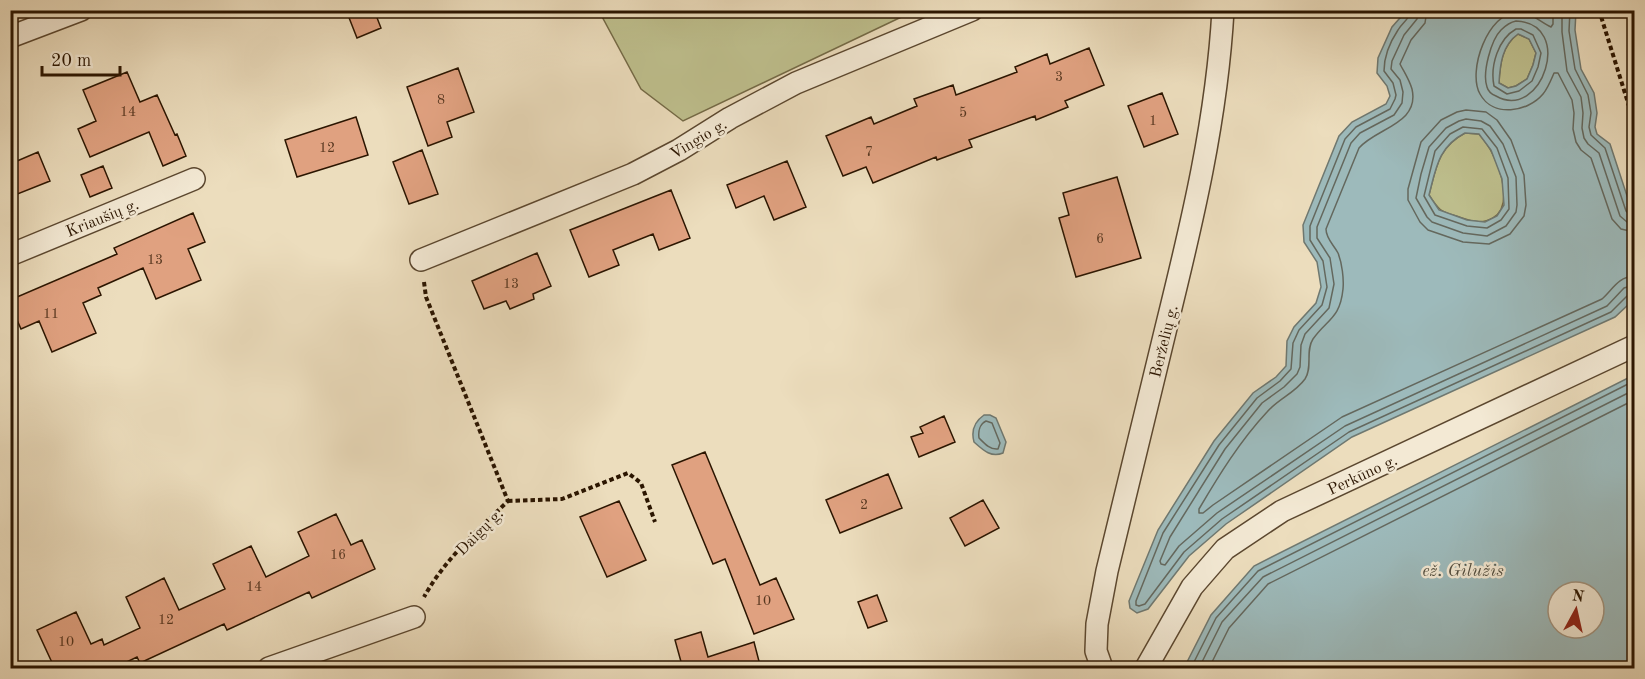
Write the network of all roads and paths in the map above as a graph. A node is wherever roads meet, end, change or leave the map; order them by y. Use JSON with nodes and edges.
{"nodes":[{"id":1,"x":81,"y":10,"type":"edge"},
{"id":2,"x":972,"y":10,"type":"edge"},
{"id":3,"x":1223,"y":10,"type":"edge"},
{"id":4,"x":1599,"y":10,"type":"edge"},
{"id":5,"x":10,"y":37,"type":"edge"},
{"id":6,"x":1635,"y":122,"type":"edge"},
{"id":7,"x":194,"y":179,"type":"dead end"},
{"id":8,"x":10,"y":255,"type":"edge"},
{"id":9,"x":421,"y":260,"type":"joint"},
{"id":10,"x":1635,"y":346,"type":"edge"},
{"id":11,"x":508,"y":501,"type":"junction"},
{"id":12,"x":655,"y":522,"type":"dead end"},
{"id":13,"x":414,"y":617,"type":"joint"},
{"id":14,"x":269,"y":669,"type":"edge"},
{"id":15,"x":1102,"y":669,"type":"edge"},
{"id":16,"x":1146,"y":669,"type":"edge"}],
"edges":[{"from":1,"to":5,"type":"street"},
{"from":2,"to":9,"type":"street","name":"Vingio g."},
{"from":3,"to":15,"type":"street","name":"Berželių g."},
{"from":4,"to":6,"type":"path"},
{"from":7,"to":8,"type":"street","name":"Kriaušių g."},
{"from":9,"to":11,"type":"path","name":"Daigų g."},
{"from":10,"to":16,"type":"street","name":"Perkūno g."},
{"from":11,"to":12,"type":"path"},
{"from":11,"to":13,"type":"path","name":"Daigų g."},
{"from":13,"to":14,"type":"street"}]}
